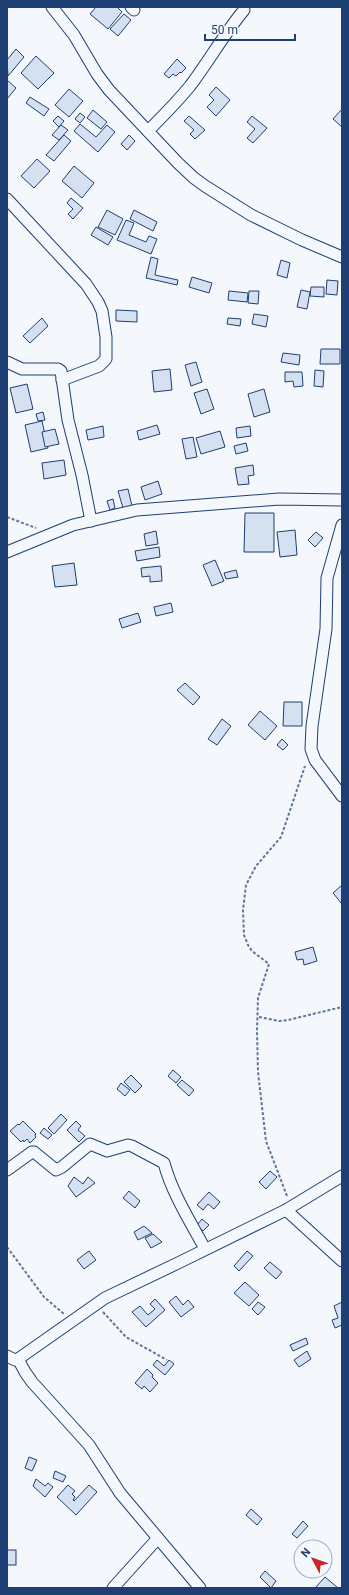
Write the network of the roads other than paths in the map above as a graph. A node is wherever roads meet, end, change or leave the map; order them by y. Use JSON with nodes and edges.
{"nodes":[{"id":1,"x":52,"y":7,"type":"edge"},
{"id":2,"x":244,"y":10,"type":"dead end"},
{"id":3,"x":148,"y":131,"type":"junction"},
{"id":4,"x":7,"y":199,"type":"edge"},
{"id":5,"x":342,"y":257,"type":"edge"},
{"id":6,"x":7,"y":362,"type":"edge"},
{"id":7,"x":62,"y":380,"type":"junction"},
{"id":8,"x":342,"y":500,"type":"edge"},
{"id":9,"x":91,"y":521,"type":"junction"},
{"id":10,"x":342,"y":525,"type":"edge"},
{"id":11,"x":7,"y":552,"type":"edge"},
{"id":12,"x":342,"y":796,"type":"edge"},
{"id":13,"x":7,"y":1170,"type":"edge"},
{"id":14,"x":342,"y":1176,"type":"edge"},
{"id":15,"x":288,"y":1208,"type":"junction"},
{"id":16,"x":205,"y":1249,"type":"junction"},
{"id":17,"x":342,"y":1261,"type":"edge"},
{"id":18,"x":11,"y":1359,"type":"edge"},
{"id":19,"x":158,"y":1538,"type":"junction"},
{"id":20,"x":113,"y":1588,"type":"edge"},
{"id":21,"x":200,"y":1588,"type":"edge"}],
"edges":[{"from":1,"to":3,"type":"street"},
{"from":2,"to":3,"type":"street"},
{"from":3,"to":5,"type":"street"},
{"from":4,"to":7,"type":"street"},
{"from":6,"to":7,"type":"street"},
{"from":7,"to":9,"type":"street"},
{"from":8,"to":9,"type":"street"},
{"from":9,"to":11,"type":"street"},
{"from":10,"to":12,"type":"street"},
{"from":13,"to":16,"type":"street"},
{"from":14,"to":15,"type":"street"},
{"from":15,"to":16,"type":"street"},
{"from":15,"to":17,"type":"street"},
{"from":16,"to":18,"type":"street"},
{"from":18,"to":19,"type":"street"},
{"from":19,"to":20,"type":"street"},
{"from":19,"to":21,"type":"street"}]}
